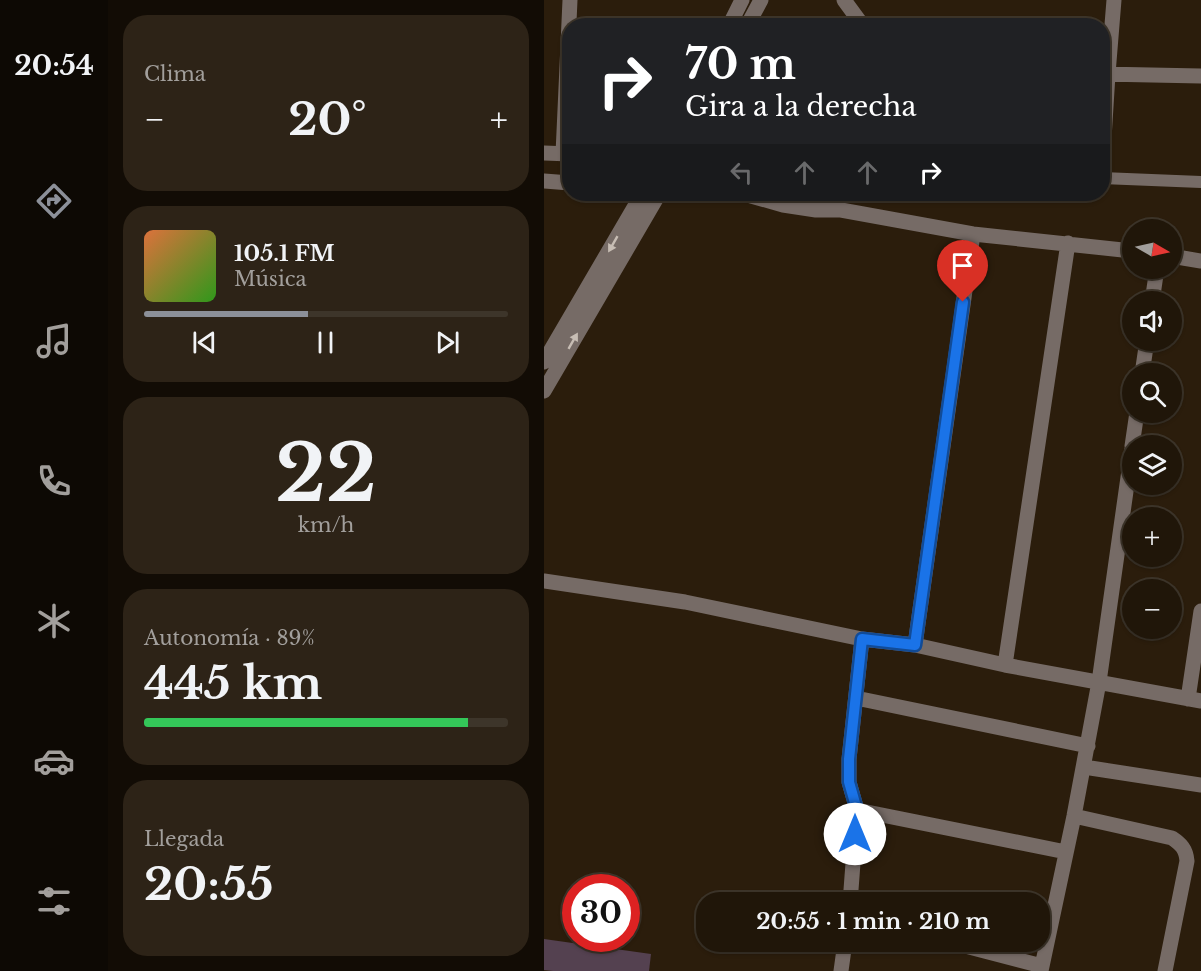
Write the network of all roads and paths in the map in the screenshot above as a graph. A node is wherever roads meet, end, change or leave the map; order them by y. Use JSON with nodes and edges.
{"nodes":[{"id":1,"x":570,"y":0,"type":"edge"},
{"id":2,"x":742,"y":0,"type":"edge"},
{"id":3,"x":761,"y":0,"type":"edge"},
{"id":4,"x":844,"y":0,"type":"edge"},
{"id":5,"x":1114,"y":0,"type":"edge"},
{"id":6,"x":570,"y":18,"type":"edge"},
{"id":7,"x":733,"y":18,"type":"edge"},
{"id":8,"x":752,"y":18,"type":"edge"},
{"id":9,"x":857,"y":18,"type":"edge"},
{"id":10,"x":1110,"y":33,"type":"edge"},
{"id":11,"x":1110,"y":74,"type":"edge"},
{"id":12,"x":1201,"y":76,"type":"edge"},
{"id":13,"x":544,"y":153,"type":"edge"},
{"id":14,"x":562,"y":154,"type":"edge"},
{"id":15,"x":1110,"y":178,"type":"edge"},
{"id":16,"x":544,"y":182,"type":"edge"},
{"id":17,"x":1201,"y":182,"type":"edge"},
{"id":18,"x":562,"y":183,"type":"edge"},
{"id":19,"x":639,"y":201,"type":"edge"},
{"id":20,"x":655,"y":201,"type":"edge"},
{"id":21,"x":769,"y":201,"type":"edge"},
{"id":22,"x":973,"y":234,"type":"junction"},
{"id":23,"x":1068,"y":243,"type":"junction"},
{"id":24,"x":1122,"y":250,"type":"edge"},
{"id":25,"x":1182,"y":258,"type":"edge"},
{"id":26,"x":1201,"y":261,"type":"edge"},
{"id":27,"x":547,"y":370,"type":"edge"},
{"id":28,"x":544,"y":391,"type":"edge"},
{"id":29,"x":1125,"y":495,"type":"edge"},
{"id":30,"x":544,"y":581,"type":"edge"},
{"id":31,"x":1201,"y":611,"type":"edge"},
{"id":32,"x":862,"y":639,"type":"junction"},
{"id":33,"x":915,"y":645,"type":"junction"},
{"id":34,"x":1005,"y":665,"type":"junction"},
{"id":35,"x":1099,"y":682,"type":"junction"},
{"id":36,"x":856,"y":698,"type":"junction"},
{"id":37,"x":1194,"y":700,"type":"edge"},
{"id":38,"x":1087,"y":746,"type":"junction"},
{"id":39,"x":1084,"y":767,"type":"junction"},
{"id":40,"x":1201,"y":785,"type":"edge"},
{"id":41,"x":857,"y":810,"type":"junction"},
{"id":42,"x":1074,"y":816,"type":"junction"},
{"id":43,"x":1066,"y":852,"type":"junction"},
{"id":44,"x":851,"y":892,"type":"edge"},
{"id":45,"x":844,"y":952,"type":"edge"},
{"id":46,"x":985,"y":952,"type":"edge"},
{"id":47,"x":1041,"y":968,"type":"edge"},
{"id":48,"x":841,"y":971,"type":"edge"},
{"id":49,"x":1165,"y":971,"type":"edge"}],
"edges":[{"from":1,"to":6,"type":"street"},
{"from":2,"to":7,"type":"street"},
{"from":3,"to":8,"type":"street"},
{"from":4,"to":9,"type":"street"},
{"from":5,"to":10,"type":"street"},
{"from":11,"to":12,"type":"street"},
{"from":13,"to":14,"type":"street"},
{"from":15,"to":17,"type":"lane"},
{"from":16,"to":18,"type":"street"},
{"from":19,"to":27,"type":"street","one_way":true},
{"from":27,"to":20,"type":"street","one_way":true},
{"from":21,"to":22,"type":"street"},
{"from":22,"to":23,"type":"street"},
{"from":22,"to":33,"type":"street"},
{"from":23,"to":24,"type":"street"},
{"from":23,"to":34,"type":"street"},
{"from":25,"to":26,"type":"street"},
{"from":27,"to":28,"type":"street"},
{"from":29,"to":35,"type":"street"},
{"from":30,"to":32,"type":"street"},
{"from":31,"to":37,"type":"street"},
{"from":32,"to":33,"type":"street"},
{"from":32,"to":36,"type":"street"},
{"from":33,"to":34,"type":"street"},
{"from":34,"to":35,"type":"street"},
{"from":35,"to":37,"type":"street"},
{"from":35,"to":38,"type":"street"},
{"from":36,"to":38,"type":"street"},
{"from":36,"to":41,"type":"street"},
{"from":38,"to":39,"type":"street"},
{"from":39,"to":40,"type":"street"},
{"from":39,"to":42,"type":"street"},
{"from":41,"to":43,"type":"street"},
{"from":41,"to":44,"type":"street"},
{"from":42,"to":43,"type":"street"},
{"from":42,"to":49,"type":"street"},
{"from":43,"to":47,"type":"street"},
{"from":45,"to":48,"type":"street"},
{"from":46,"to":47,"type":"street"}]}
